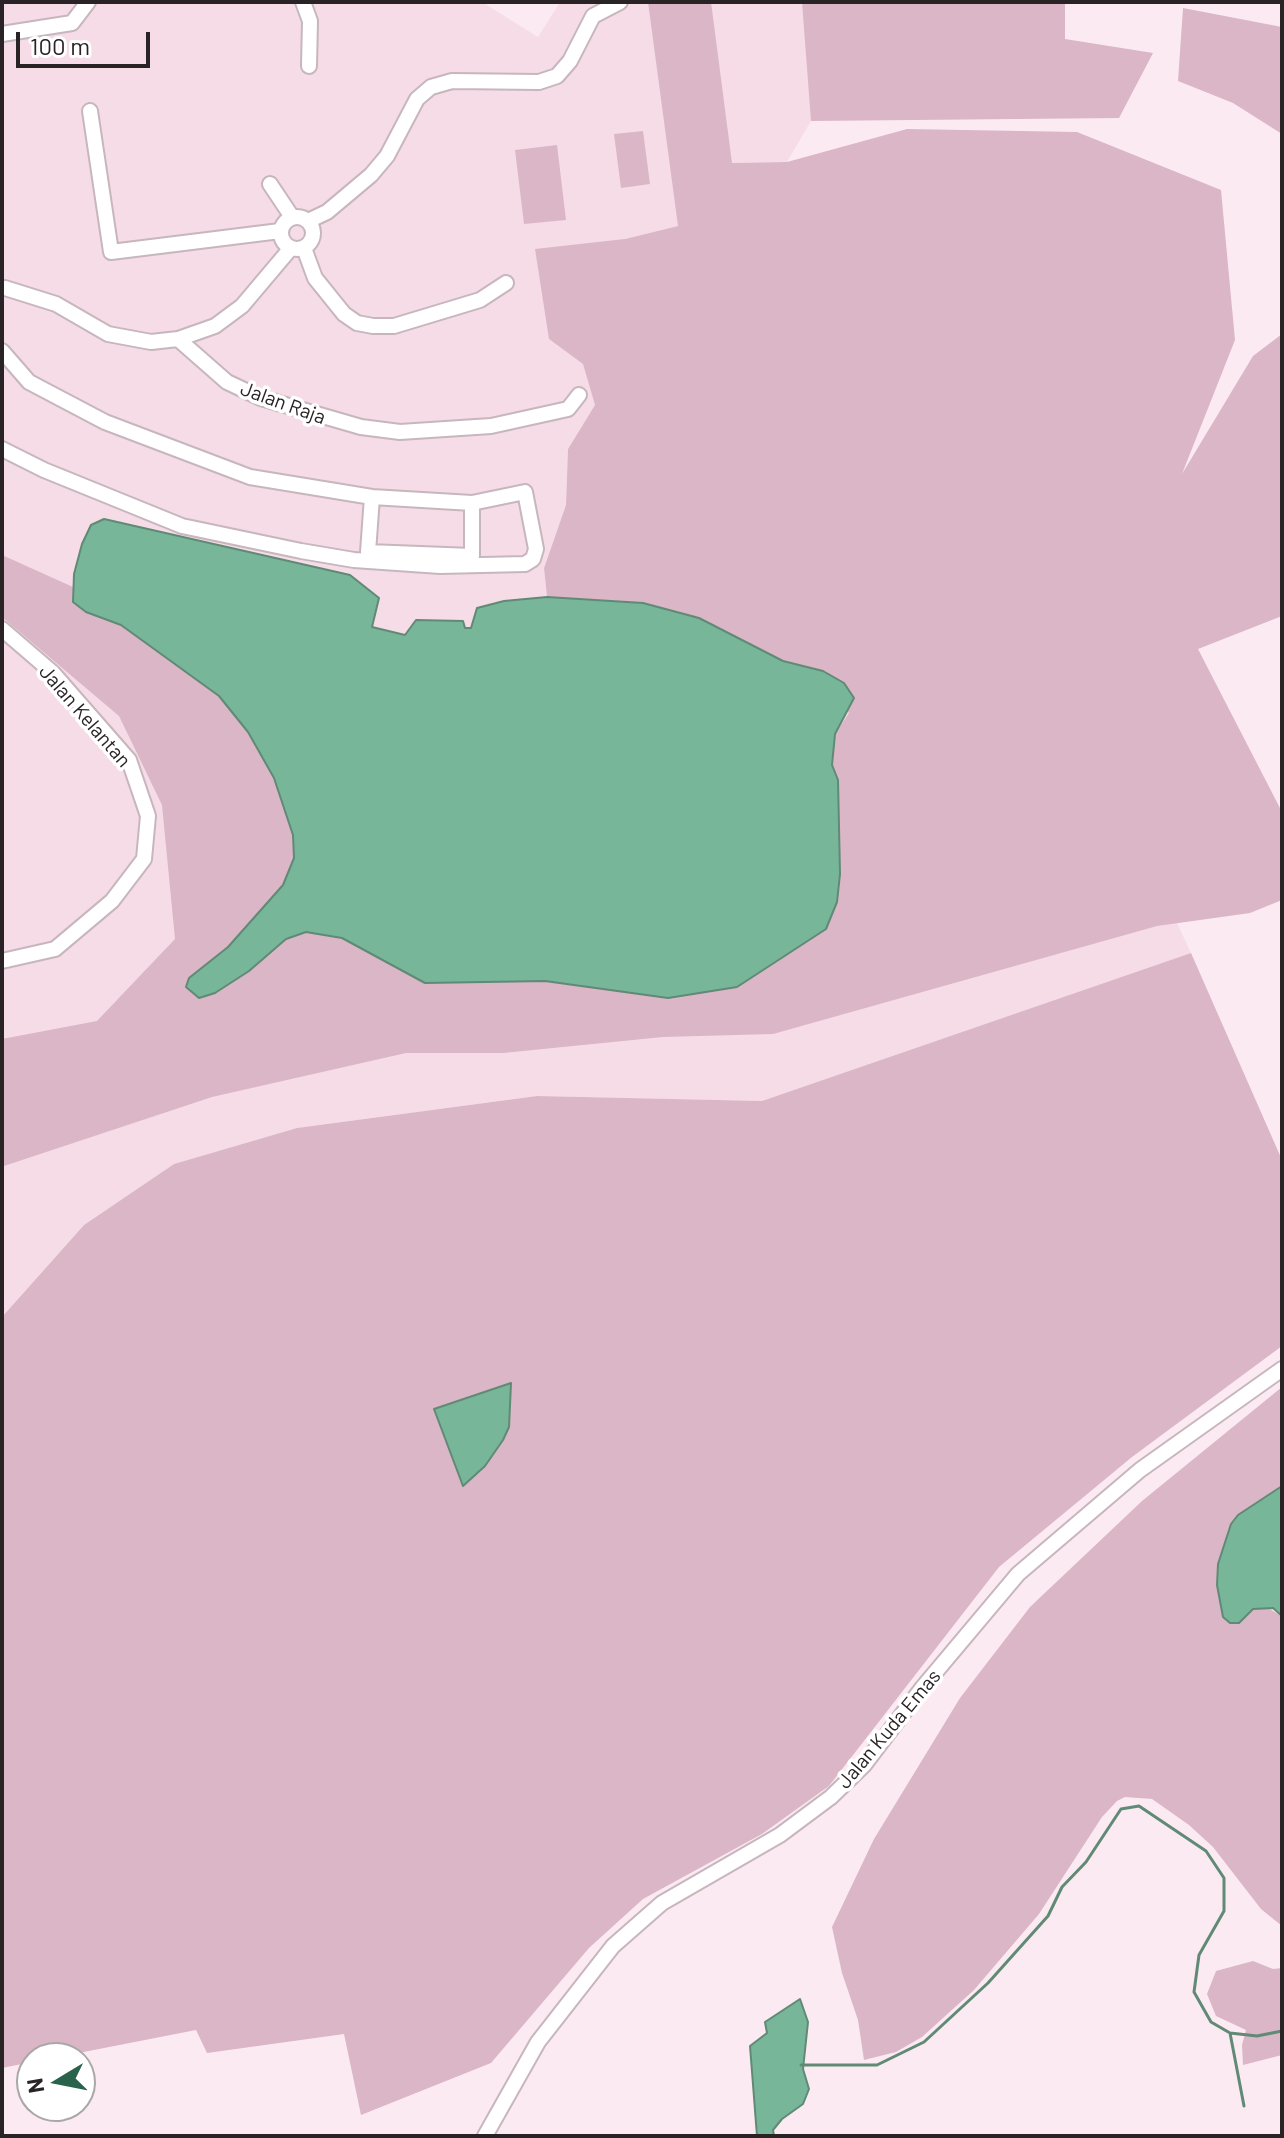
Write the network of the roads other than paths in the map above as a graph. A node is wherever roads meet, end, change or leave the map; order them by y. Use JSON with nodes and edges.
{"nodes":[{"id":1,"x":88,"y":2,"type":"edge"},
{"id":2,"x":303,"y":2,"type":"edge"},
{"id":3,"x":620,"y":2,"type":"edge"},
{"id":4,"x":2,"y":34,"type":"edge"},
{"id":5,"x":309,"y":66,"type":"dead end"},
{"id":6,"x":90,"y":111,"type":"dead end"},
{"id":7,"x":270,"y":184,"type":"dead end"},
{"id":8,"x":292,"y":217,"type":"junction"},
{"id":9,"x":308,"y":221,"type":"junction"},
{"id":10,"x":280,"y":231,"type":"junction"},
{"id":11,"x":297,"y":248,"type":"junction"},
{"id":12,"x":506,"y":283,"type":"dead end"},
{"id":13,"x":3,"y":288,"type":"edge"},
{"id":14,"x":178,"y":339,"type":"junction"},
{"id":15,"x":2,"y":351,"type":"edge"},
{"id":16,"x":6,"y":370,"type":"edge"},
{"id":17,"x":579,"y":395,"type":"dead end"},
{"id":18,"x":2,"y":449,"type":"edge"},
{"id":19,"x":372,"y":497,"type":"junction"},
{"id":20,"x":472,"y":503,"type":"junction"},
{"id":21,"x":2,"y":629,"type":"edge"},
{"id":22,"x":2,"y":961,"type":"edge"},
{"id":23,"x":1282,"y":1369,"type":"edge"},
{"id":24,"x":485,"y":2136,"type":"edge"}],
"edges":[{"from":1,"to":4,"type":"street"},
{"from":2,"to":5,"type":"street"},
{"from":3,"to":9,"type":"street"},
{"from":6,"to":10,"type":"street"},
{"from":7,"to":8,"type":"street"},
{"from":8,"to":9,"type":"street"},
{"from":8,"to":10,"type":"street"},
{"from":9,"to":11,"type":"street"},
{"from":10,"to":11,"type":"street"},
{"from":11,"to":12,"type":"street"},
{"from":11,"to":14,"type":"street"},
{"from":13,"to":14,"type":"street"},
{"from":14,"to":17,"type":"street","name":"Jalan Raja"},
{"from":15,"to":16,"type":"street"},
{"from":16,"to":19,"type":"street"},
{"from":18,"to":20,"type":"street"},
{"from":19,"to":20,"type":"street"},
{"from":19,"to":20,"type":"street"},
{"from":21,"to":22,"type":"street","name":"Jalan Kelantan"},
{"from":23,"to":24,"type":"street","name":"Jalan Kuda Emas"}]}
